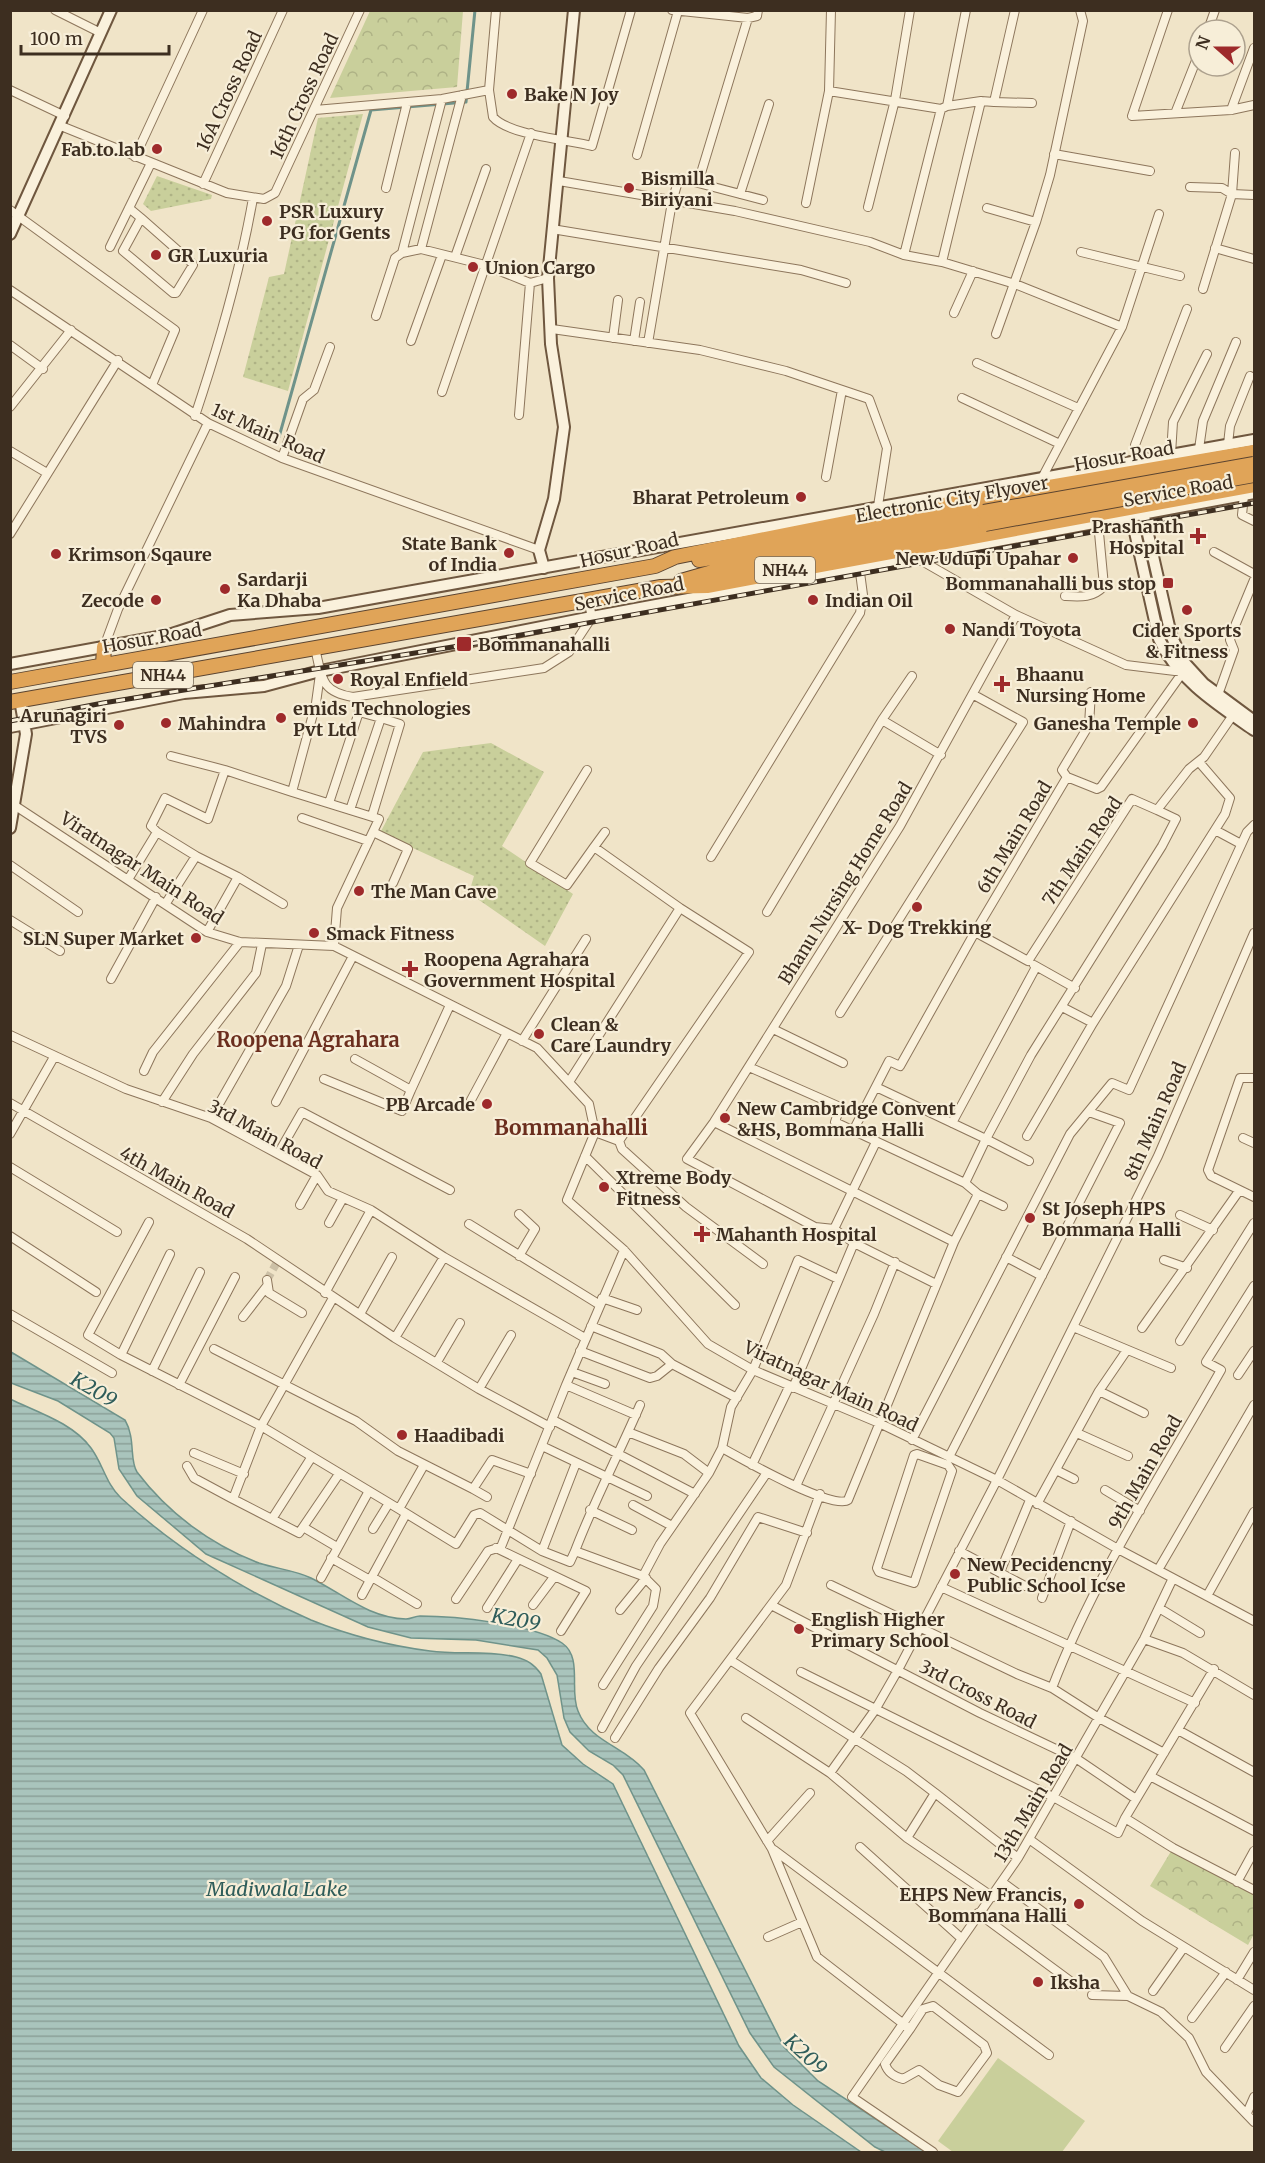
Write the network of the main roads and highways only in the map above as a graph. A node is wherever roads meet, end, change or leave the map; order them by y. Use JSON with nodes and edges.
{"nodes":[{"id":1,"x":1254,"y":452,"type":"edge"},
{"id":2,"x":1254,"y":464,"type":"edge"},
{"id":3,"x":1254,"y":475,"type":"edge"},
{"id":4,"x":1254,"y":484,"type":"edge"},
{"id":5,"x":985,"y":518,"type":"junction"},
{"id":6,"x":655,"y":566,"type":"junction"},
{"id":7,"x":661,"y":587,"type":"junction"},
{"id":8,"x":104,"y":647,"type":"road end"},
{"id":9,"x":103,"y":666,"type":"junction"},
{"id":10,"x":10,"y":682,"type":"edge"},
{"id":11,"x":15,"y":701,"type":"edge"}],
"edges":[{"from":1,"to":6,"type":"highway","name":"Hosur Road","number":"NH44"},
{"from":2,"to":5,"type":"highway","name":"Electronic City Flyover","bridge":true},
{"from":3,"to":5,"type":"highway","name":"Electronic City Flyover","bridge":true},
{"from":4,"to":7,"type":"highway","number":"NH44"},
{"from":5,"to":6,"type":"highway","name":"Electronic City Flyover"},
{"from":5,"to":7,"type":"highway","name":"Electronic City Flyover"},
{"from":6,"to":9,"type":"highway","name":"Hosur Road","number":"NH44"},
{"from":7,"to":11,"type":"highway","number":"NH44"},
{"from":8,"to":9,"type":"highway"},
{"from":9,"to":10,"type":"highway","name":"Hosur Road","number":"NH44"}]}
